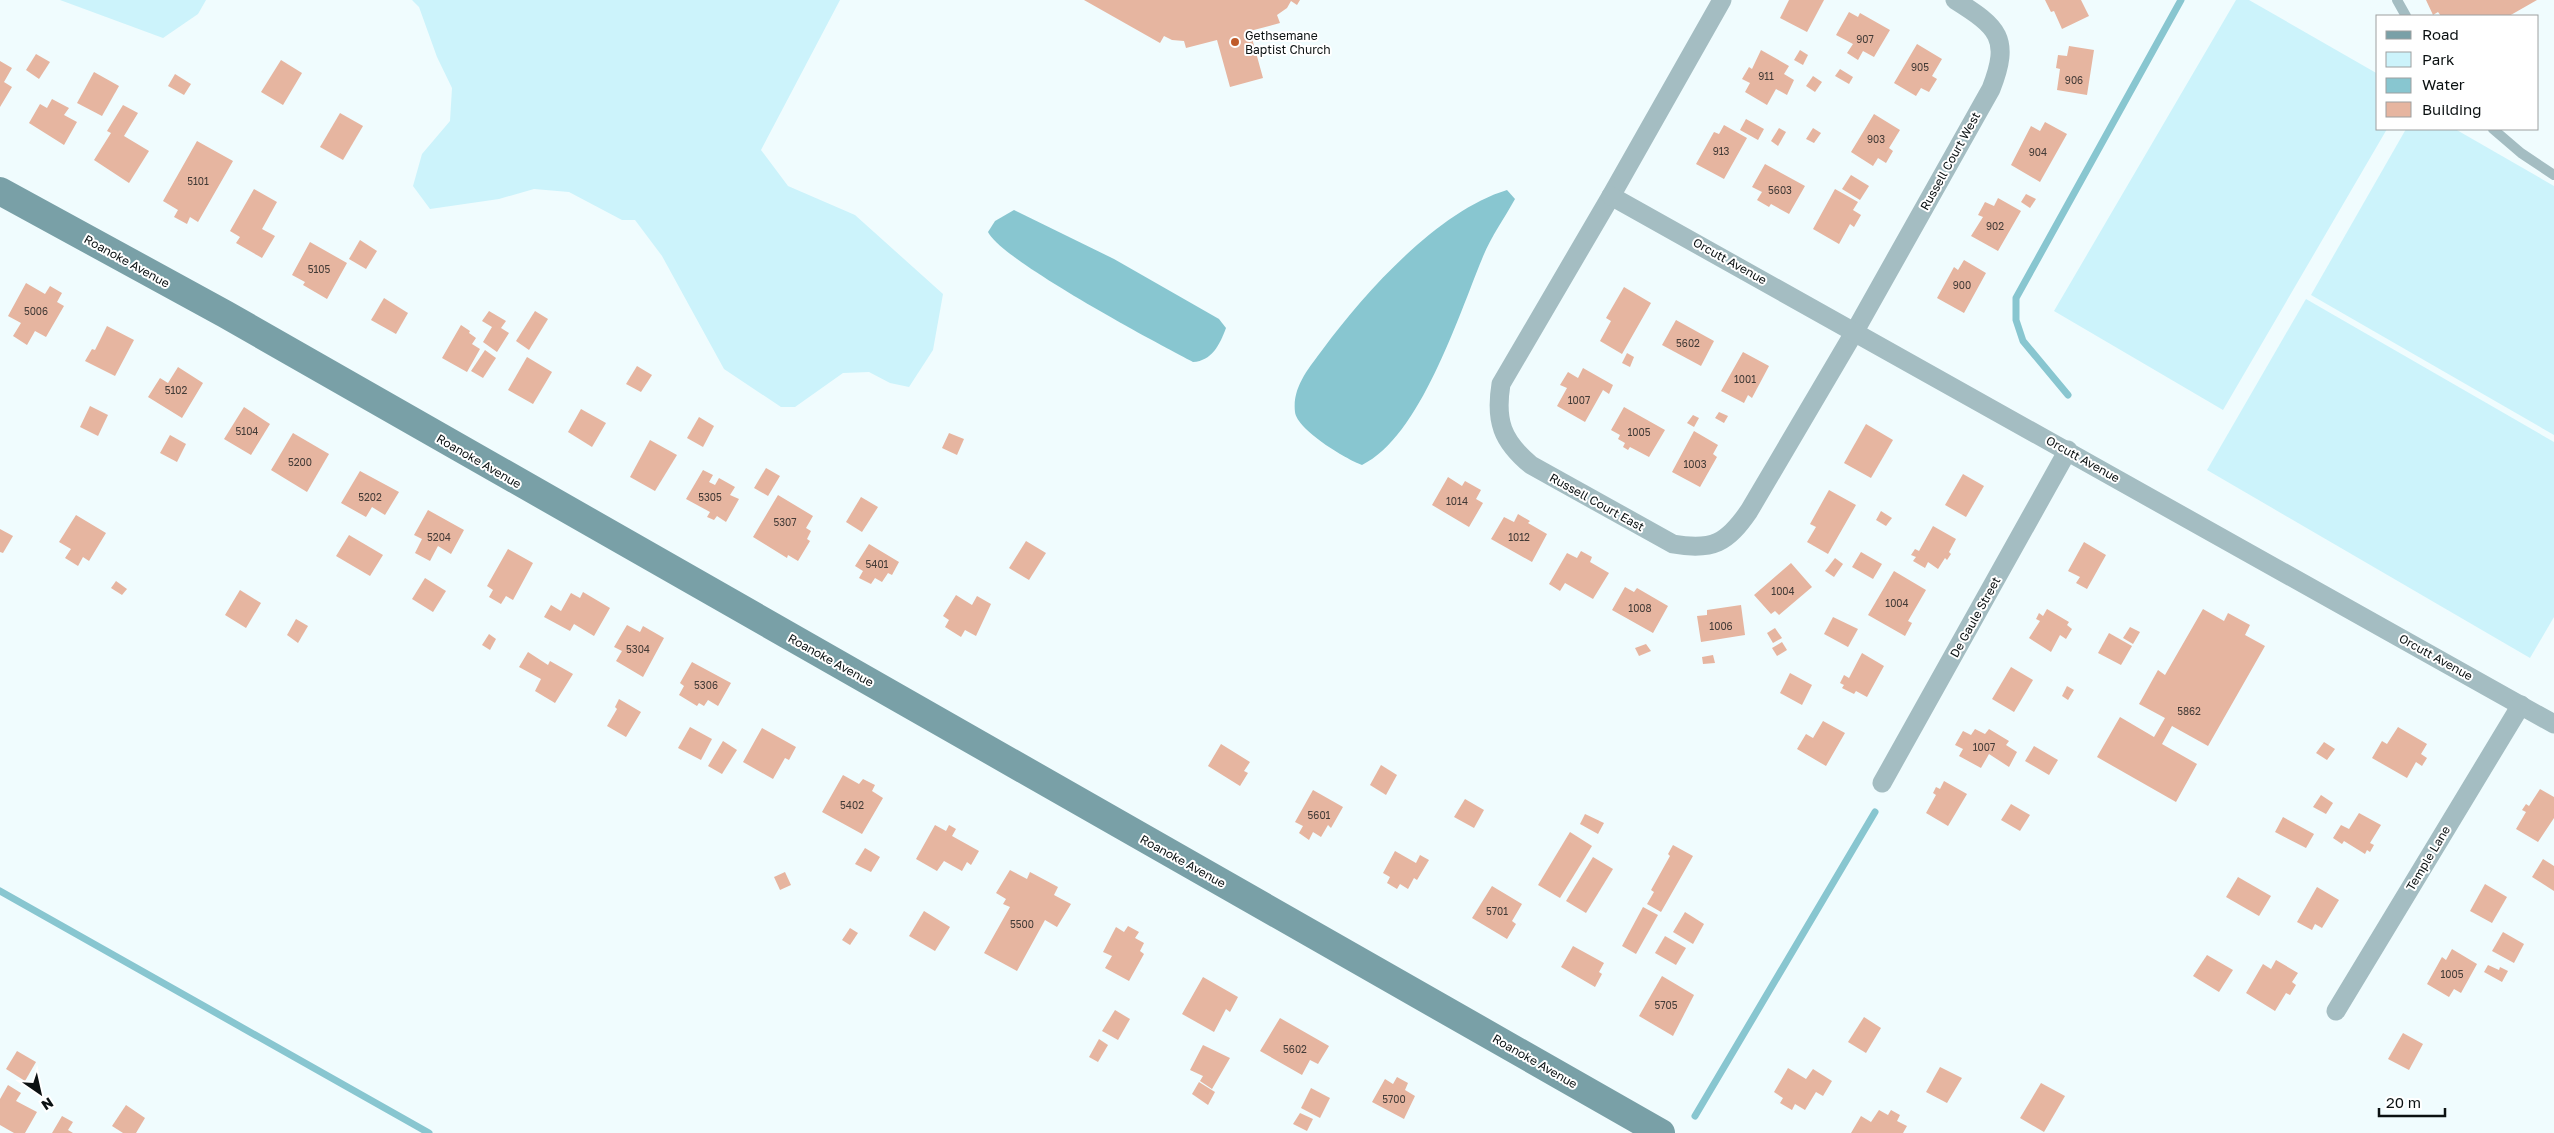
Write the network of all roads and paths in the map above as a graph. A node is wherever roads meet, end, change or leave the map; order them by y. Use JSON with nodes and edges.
{"nodes":[{"id":1,"x":1722,"y":0,"type":"edge"},
{"id":2,"x":1955,"y":0,"type":"edge"},
{"id":3,"x":2397,"y":0,"type":"edge"},
{"id":4,"x":2405,"y":15,"type":"edge"},
{"id":5,"x":2494,"y":130,"type":"edge"},
{"id":6,"x":2554,"y":175,"type":"edge"},
{"id":7,"x":0,"y":190,"type":"edge"},
{"id":8,"x":1611,"y":196,"type":"junction"},
{"id":9,"x":1855,"y":331,"type":"junction"},
{"id":10,"x":2068,"y":450,"type":"junction"},
{"id":11,"x":2520,"y":705,"type":"junction"},
{"id":12,"x":2554,"y":724,"type":"edge"},
{"id":13,"x":1882,"y":783,"type":"dead end"},
{"id":14,"x":2336,"y":1011,"type":"dead end"},
{"id":15,"x":1661,"y":1133,"type":"edge"}],
"edges":[{"from":1,"to":8,"type":"street"},
{"from":2,"to":9,"type":"street","name":"Russell Court West"},
{"from":3,"to":4,"type":"lane"},
{"from":5,"to":6,"type":"lane"},
{"from":7,"to":15,"type":"street","name":"Roanoke Avenue"},
{"from":8,"to":9,"type":"street","name":"Orcutt Avenue"},
{"from":8,"to":9,"type":"street","name":"Russell Court East"},
{"from":9,"to":10,"type":"street","name":"Orcutt Avenue"},
{"from":10,"to":11,"type":"street","name":"Orcutt Avenue"},
{"from":10,"to":13,"type":"street","name":"De Gaule Street"},
{"from":11,"to":12,"type":"street","name":"Orcutt Avenue"},
{"from":11,"to":14,"type":"street","name":"Temple Lane"}]}
